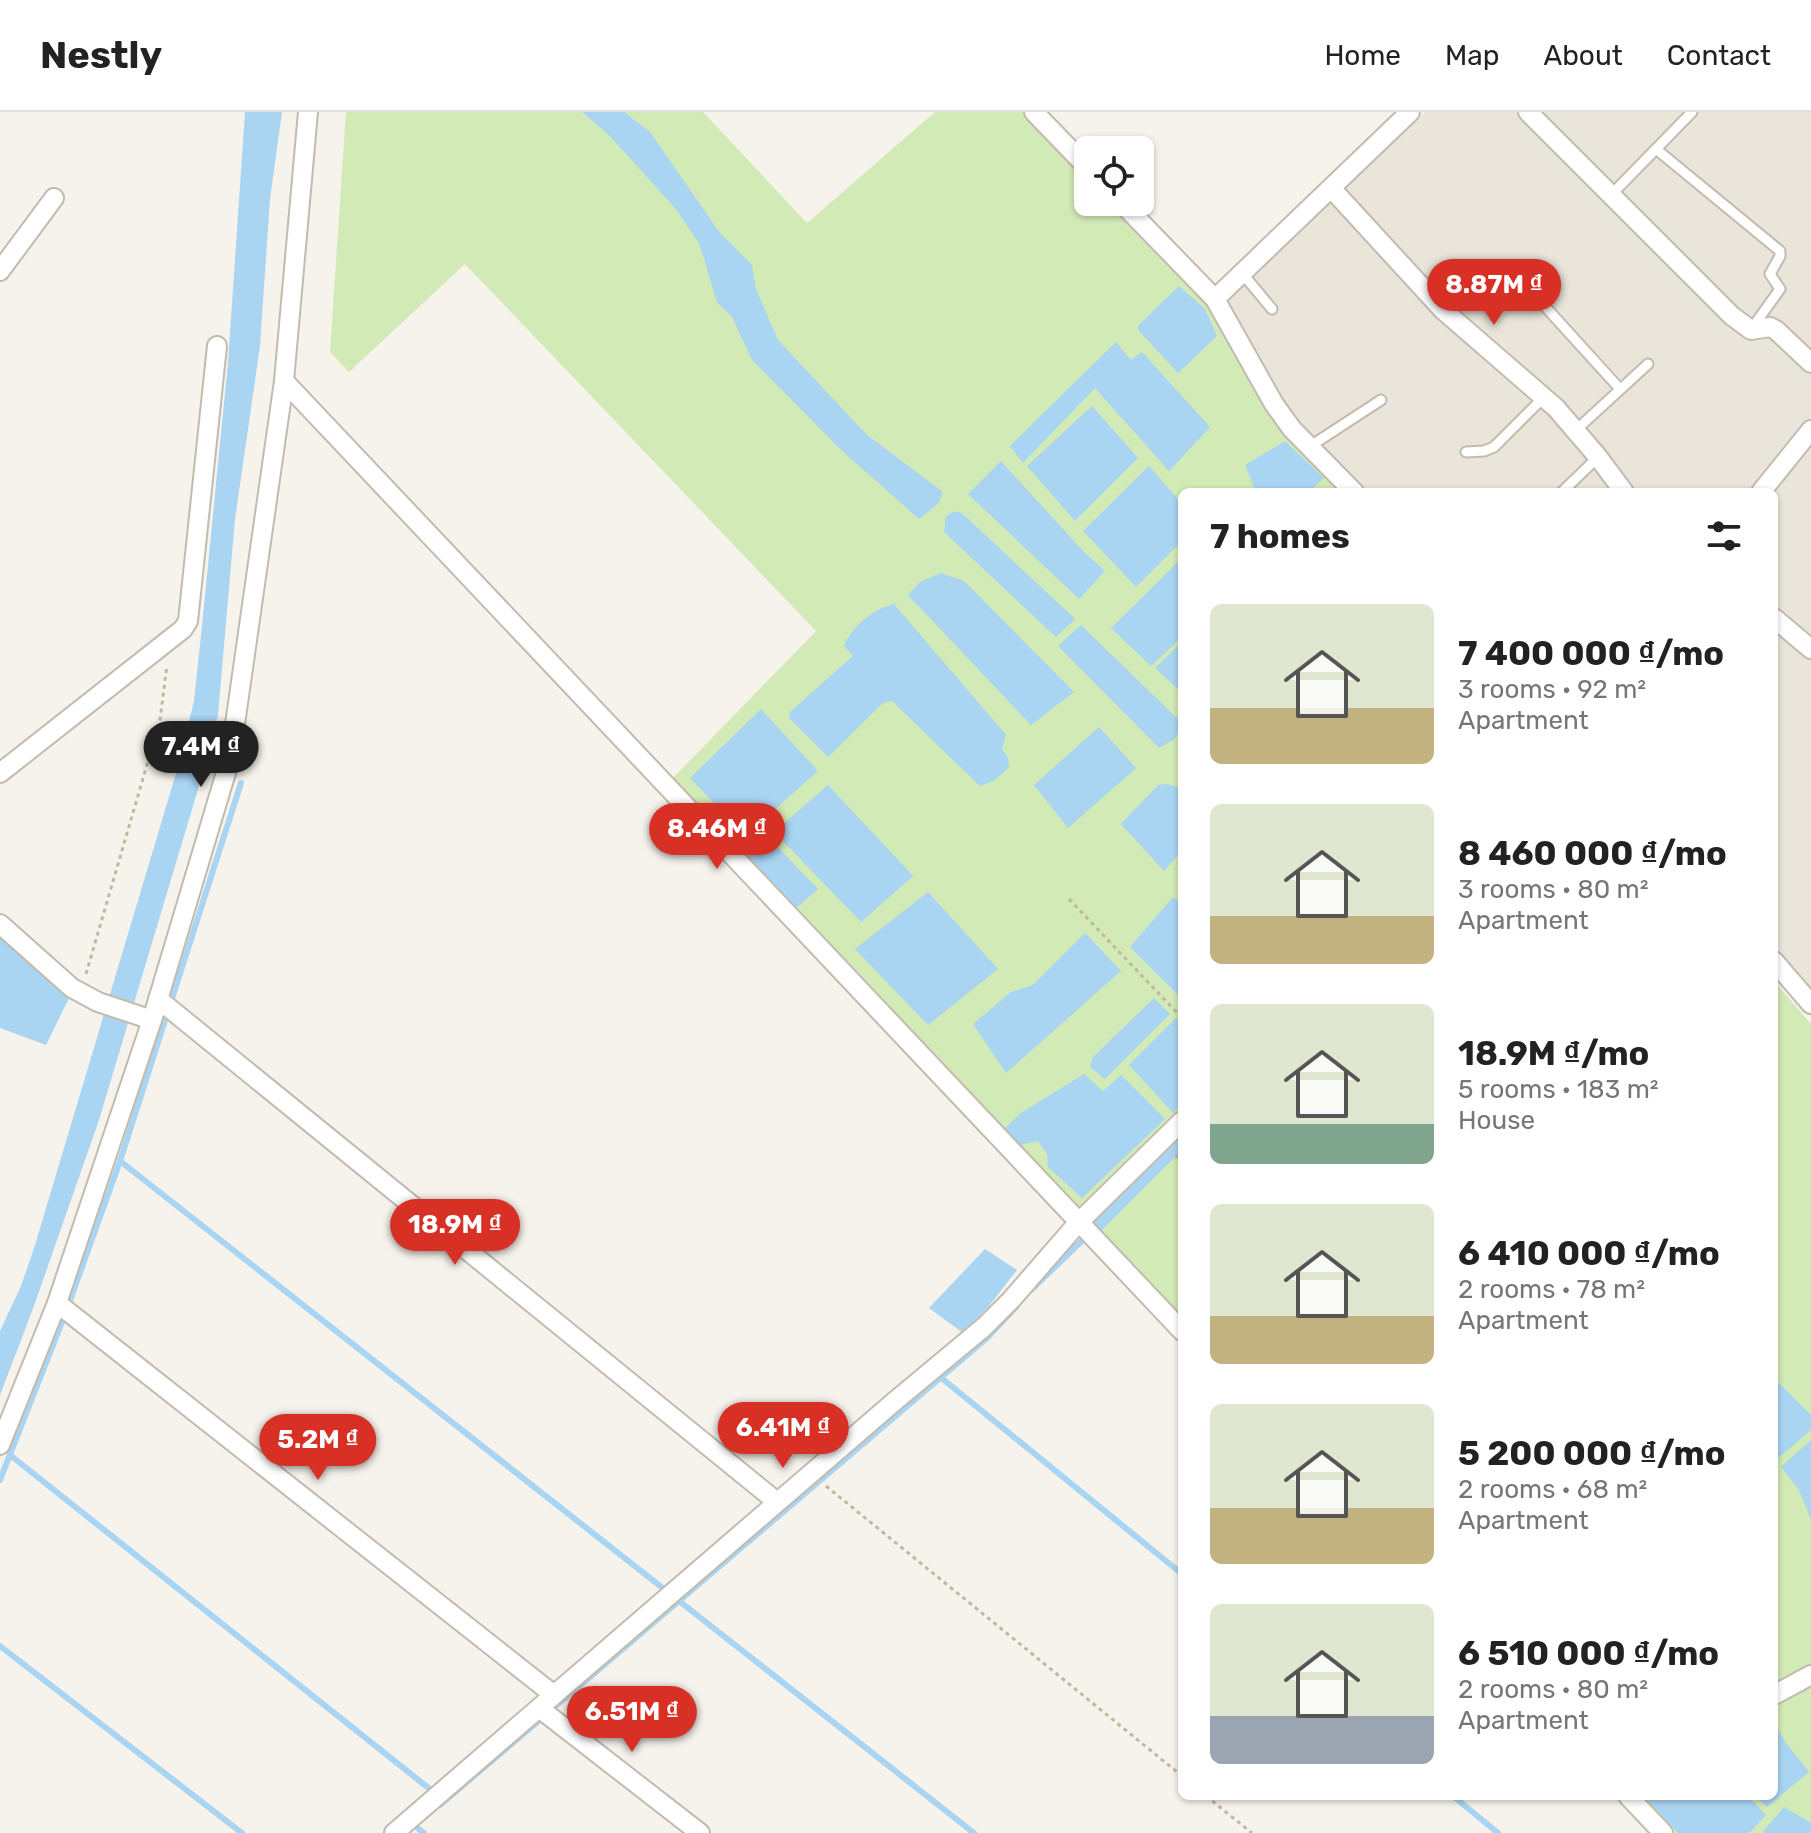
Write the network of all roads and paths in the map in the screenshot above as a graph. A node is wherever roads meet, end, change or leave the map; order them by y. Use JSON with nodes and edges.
{"nodes":[{"id":1,"x":308,"y":112,"type":"edge"},
{"id":2,"x":1034,"y":112,"type":"edge"},
{"id":3,"x":1410,"y":112,"type":"edge"},
{"id":4,"x":1528,"y":112,"type":"edge"},
{"id":5,"x":1692,"y":112,"type":"edge"},
{"id":6,"x":1656,"y":149,"type":"junction"},
{"id":7,"x":1074,"y":153,"type":"edge"},
{"id":8,"x":1331,"y":188,"type":"junction"},
{"id":9,"x":1610,"y":196,"type":"junction"},
{"id":10,"x":54,"y":198,"type":"dead end"},
{"id":11,"x":1135,"y":216,"type":"edge"},
{"id":12,"x":1511,"y":269,"type":"dead end"},
{"id":13,"x":0,"y":271,"type":"edge"},
{"id":14,"x":1242,"y":273,"type":"junction"},
{"id":15,"x":1215,"y":299,"type":"junction"},
{"id":16,"x":1272,"y":309,"type":"dead end"},
{"id":17,"x":1751,"y":330,"type":"junction"},
{"id":18,"x":217,"y":346,"type":"dead end"},
{"id":19,"x":1811,"y":363,"type":"edge"},
{"id":20,"x":1648,"y":364,"type":"dead end"},
{"id":21,"x":284,"y":381,"type":"junction"},
{"id":22,"x":1620,"y":389,"type":"junction"},
{"id":23,"x":1544,"y":397,"type":"junction"},
{"id":24,"x":1381,"y":400,"type":"dead end"},
{"id":25,"x":1576,"y":430,"type":"junction"},
{"id":26,"x":1811,"y":430,"type":"edge"},
{"id":27,"x":1309,"y":447,"type":"junction"},
{"id":28,"x":1466,"y":452,"type":"dead end"},
{"id":29,"x":1598,"y":457,"type":"junction"},
{"id":30,"x":1350,"y":488,"type":"edge"},
{"id":31,"x":1566,"y":488,"type":"edge"},
{"id":32,"x":1621,"y":488,"type":"edge"},
{"id":33,"x":1764,"y":488,"type":"edge"},
{"id":34,"x":1778,"y":621,"type":"edge"},
{"id":35,"x":169,"y":639,"type":"junction"},
{"id":36,"x":1811,"y":649,"type":"edge"},
{"id":37,"x":0,"y":773,"type":"edge"},
{"id":38,"x":1069,"y":899,"type":"dead end"},
{"id":39,"x":0,"y":924,"type":"edge"},
{"id":40,"x":1778,"y":965,"type":"edge"},
{"id":41,"x":80,"y":993,"type":"junction"},
{"id":42,"x":1808,"y":994,"type":"edge"},
{"id":43,"x":158,"y":999,"type":"junction"},
{"id":44,"x":1178,"y":1014,"type":"edge"},
{"id":45,"x":147,"y":1018,"type":"junction"},
{"id":46,"x":1178,"y":1125,"type":"edge"},
{"id":47,"x":1078,"y":1223,"type":"junction"},
{"id":48,"x":57,"y":1303,"type":"junction"},
{"id":49,"x":1178,"y":1327,"type":"edge"},
{"id":50,"x":0,"y":1445,"type":"edge"},
{"id":51,"x":811,"y":1474,"type":"junction"},
{"id":52,"x":777,"y":1502,"type":"junction"},
{"id":53,"x":1811,"y":1675,"type":"edge"},
{"id":54,"x":1778,"y":1693,"type":"edge"},
{"id":55,"x":554,"y":1695,"type":"junction"},
{"id":56,"x":539,"y":1708,"type":"junction"},
{"id":57,"x":1178,"y":1773,"type":"edge"},
{"id":58,"x":1211,"y":1800,"type":"edge"},
{"id":59,"x":1632,"y":1800,"type":"edge"},
{"id":60,"x":394,"y":1833,"type":"edge"},
{"id":61,"x":700,"y":1833,"type":"edge"},
{"id":62,"x":1252,"y":1833,"type":"edge"},
{"id":63,"x":1663,"y":1833,"type":"edge"}],
"edges":[{"from":1,"to":21,"type":"street"},
{"from":2,"to":7,"type":"street"},
{"from":3,"to":8,"type":"street"},
{"from":4,"to":9,"type":"street"},
{"from":5,"to":6,"type":"lane"},
{"from":6,"to":9,"type":"lane"},
{"from":6,"to":17,"type":"lane"},
{"from":8,"to":14,"type":"street"},
{"from":8,"to":23,"type":"street"},
{"from":9,"to":17,"type":"street"},
{"from":10,"to":13,"type":"street"},
{"from":11,"to":15,"type":"street"},
{"from":12,"to":22,"type":"lane"},
{"from":14,"to":15,"type":"street"},
{"from":14,"to":16,"type":"lane"},
{"from":15,"to":27,"type":"street"},
{"from":17,"to":19,"type":"street"},
{"from":18,"to":35,"type":"street"},
{"from":20,"to":22,"type":"lane"},
{"from":21,"to":43,"type":"street"},
{"from":21,"to":47,"type":"street"},
{"from":22,"to":25,"type":"lane"},
{"from":23,"to":25,"type":"street"},
{"from":23,"to":28,"type":"lane"},
{"from":24,"to":27,"type":"lane"},
{"from":25,"to":29,"type":"street"},
{"from":26,"to":33,"type":"street"},
{"from":27,"to":30,"type":"street"},
{"from":29,"to":31,"type":"lane"},
{"from":29,"to":32,"type":"street"},
{"from":34,"to":36,"type":"street"},
{"from":35,"to":37,"type":"street"},
{"from":35,"to":41,"type":"path"},
{"from":38,"to":44,"type":"path"},
{"from":39,"to":41,"type":"street"},
{"from":40,"to":42,"type":"street"},
{"from":41,"to":45,"type":"street"},
{"from":43,"to":45,"type":"street"},
{"from":43,"to":52,"type":"street"},
{"from":45,"to":48,"type":"street"},
{"from":46,"to":47,"type":"street"},
{"from":47,"to":49,"type":"street"},
{"from":47,"to":51,"type":"street"},
{"from":48,"to":50,"type":"street"},
{"from":48,"to":55,"type":"street"},
{"from":51,"to":52,"type":"street"},
{"from":51,"to":57,"type":"path"},
{"from":52,"to":55,"type":"street"},
{"from":53,"to":54,"type":"street"},
{"from":55,"to":56,"type":"street"},
{"from":56,"to":60,"type":"street"},
{"from":56,"to":61,"type":"street"},
{"from":58,"to":62,"type":"path"},
{"from":59,"to":63,"type":"street"}]}
